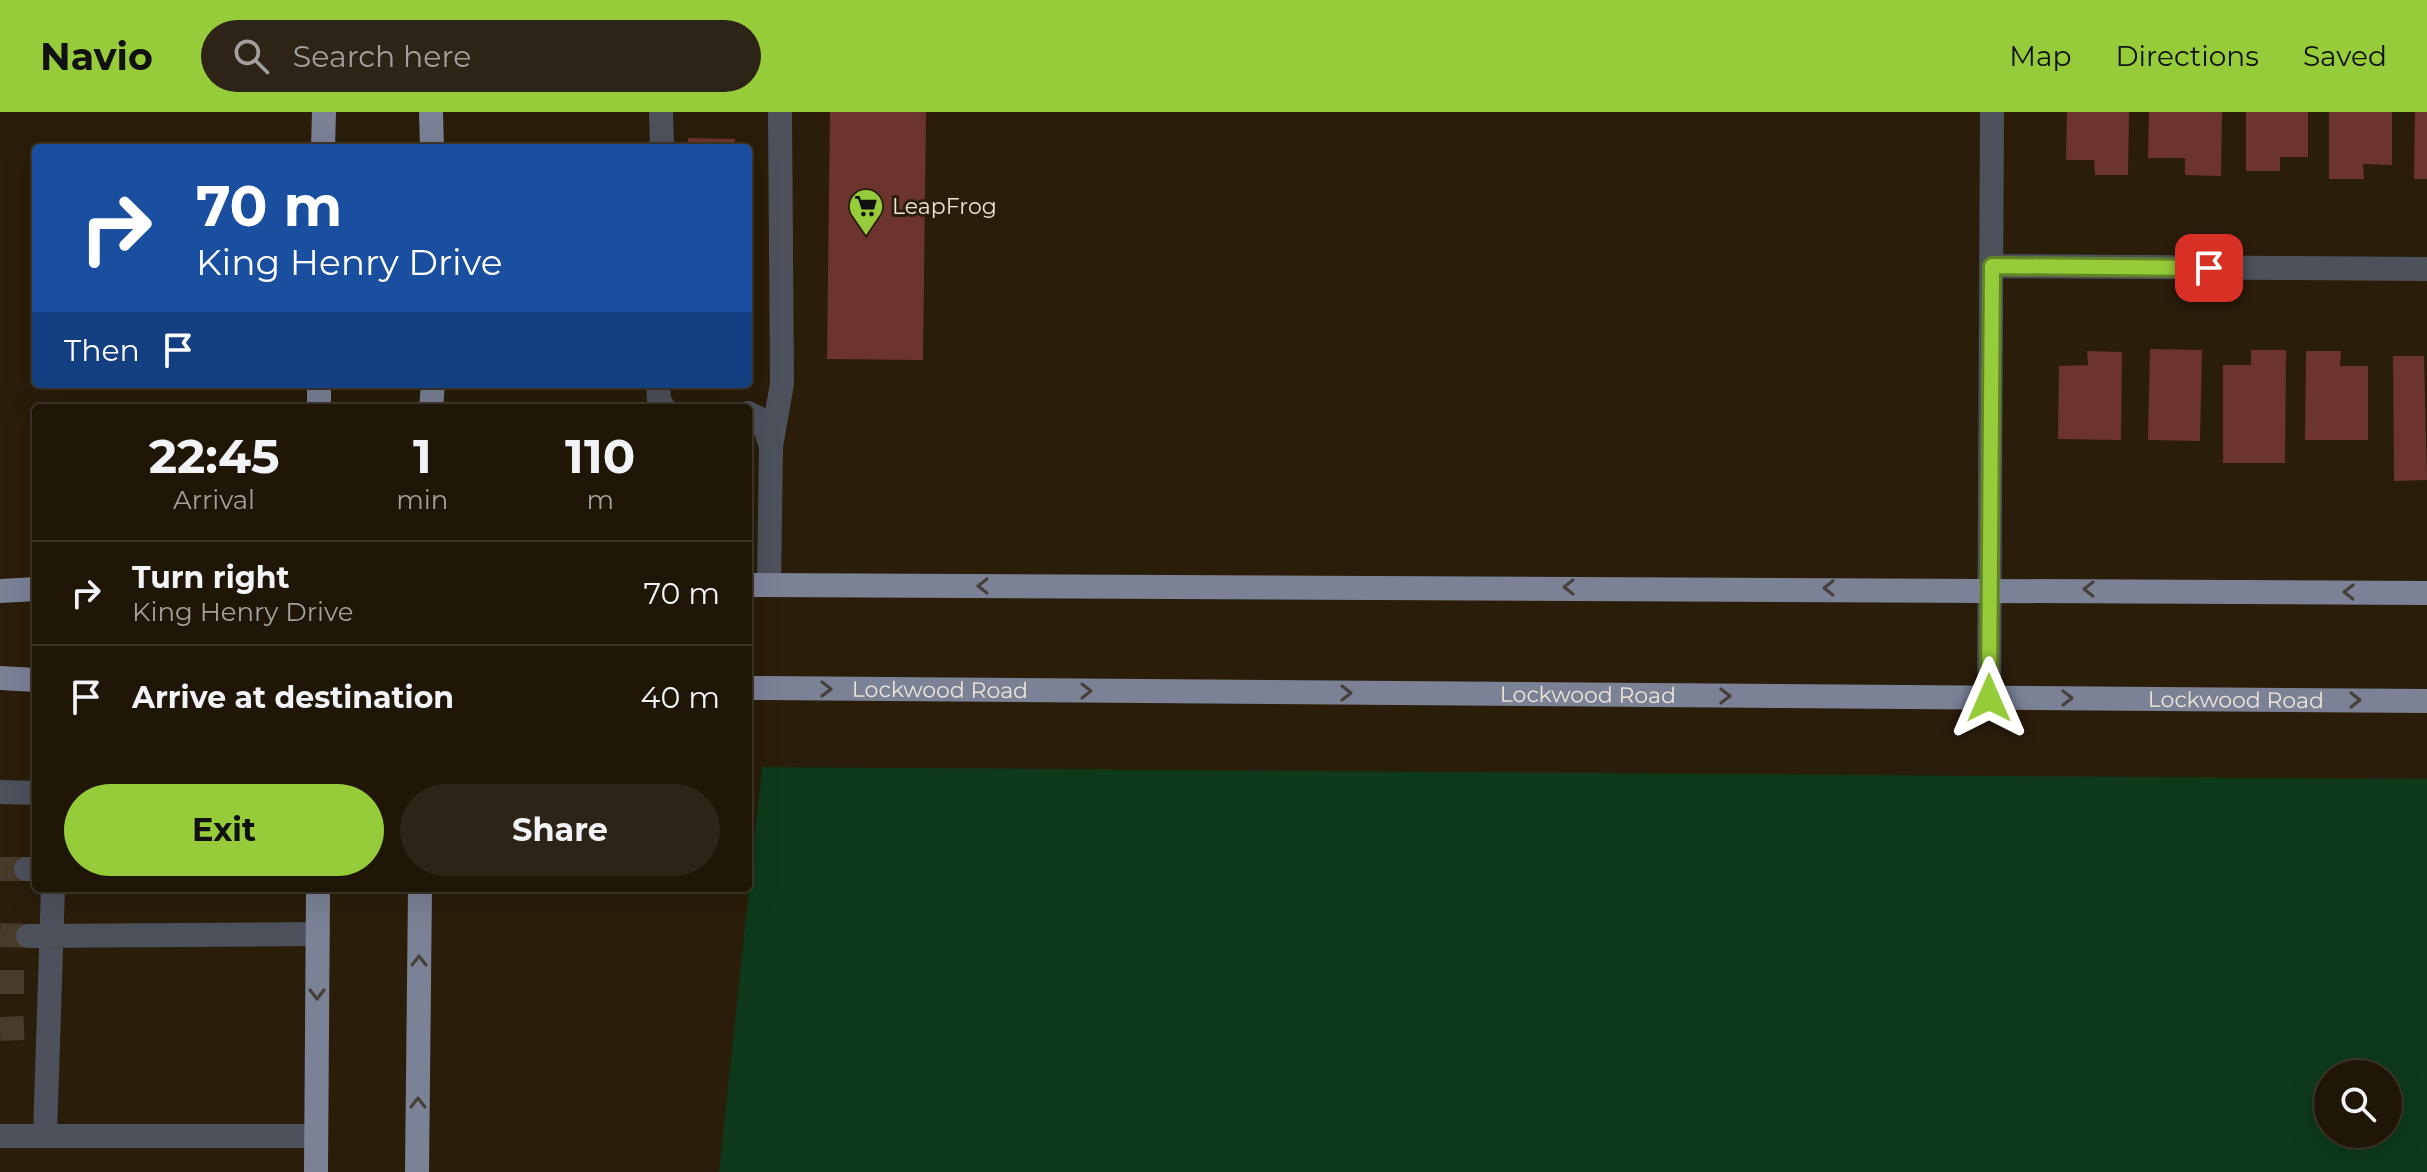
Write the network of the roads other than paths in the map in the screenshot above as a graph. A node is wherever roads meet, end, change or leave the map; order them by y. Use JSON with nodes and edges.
{"nodes":[{"id":1,"x":324,"y":112,"type":"edge"},
{"id":2,"x":431,"y":112,"type":"edge"},
{"id":3,"x":661,"y":112,"type":"edge"},
{"id":4,"x":780,"y":112,"type":"edge"},
{"id":5,"x":1992,"y":112,"type":"edge"},
{"id":6,"x":323,"y":144,"type":"edge"},
{"id":7,"x":432,"y":144,"type":"edge"},
{"id":8,"x":662,"y":144,"type":"edge"},
{"id":9,"x":1992,"y":266,"type":"junction"},
{"id":10,"x":2427,"y":269,"type":"edge"},
{"id":11,"x":752,"y":415,"type":"edge"},
{"id":12,"x":771,"y":446,"type":"junction"},
{"id":13,"x":758,"y":585,"type":"edge"},
{"id":14,"x":1990,"y":588,"type":"junction"},
{"id":15,"x":32,"y":589,"type":"edge"},
{"id":16,"x":0,"y":591,"type":"edge"},
{"id":17,"x":2427,"y":593,"type":"edge"},
{"id":18,"x":0,"y":678,"type":"edge"},
{"id":19,"x":32,"y":680,"type":"edge"},
{"id":20,"x":752,"y":688,"type":"edge"},
{"id":21,"x":1989,"y":698,"type":"junction"},
{"id":22,"x":2427,"y":701,"type":"edge"},
{"id":23,"x":0,"y":792,"type":"edge"},
{"id":24,"x":32,"y":793,"type":"edge"},
{"id":25,"x":52,"y":892,"type":"edge"},
{"id":26,"x":318,"y":892,"type":"edge"},
{"id":27,"x":420,"y":892,"type":"edge"},
{"id":28,"x":318,"y":934,"type":"junction"},
{"id":29,"x":40,"y":936,"type":"junction"},
{"id":30,"x":0,"y":1136,"type":"edge"},
{"id":31,"x":45,"y":1136,"type":"junction"},
{"id":32,"x":316,"y":1136,"type":"junction"},
{"id":33,"x":316,"y":1172,"type":"edge"},
{"id":34,"x":417,"y":1172,"type":"edge"}],
"edges":[{"from":1,"to":6,"type":"main road"},
{"from":2,"to":7,"type":"main road"},
{"from":3,"to":8,"type":"street"},
{"from":4,"to":12,"type":"street"},
{"from":5,"to":9,"type":"street"},
{"from":9,"to":10,"type":"street"},
{"from":9,"to":14,"type":"street"},
{"from":11,"to":12,"type":"street"},
{"from":12,"to":13,"type":"street"},
{"from":14,"to":13,"type":"main road","one_way":true},
{"from":17,"to":14,"type":"main road","one_way":true},
{"from":14,"to":21,"type":"street"},
{"from":15,"to":16,"type":"main road"},
{"from":18,"to":19,"type":"main road"},
{"from":20,"to":21,"type":"main road","name":"Lockwood Road","one_way":true},
{"from":21,"to":22,"type":"main road","name":"Lockwood Road","one_way":true},
{"from":23,"to":24,"type":"street"},
{"from":25,"to":29,"type":"street"},
{"from":26,"to":28,"type":"main road"},
{"from":34,"to":27,"type":"main road","one_way":true},
{"from":28,"to":29,"type":"street"},
{"from":28,"to":32,"type":"main road","one_way":true},
{"from":29,"to":31,"type":"street"},
{"from":30,"to":31,"type":"street"},
{"from":31,"to":32,"type":"street"},
{"from":32,"to":33,"type":"main road"}]}
